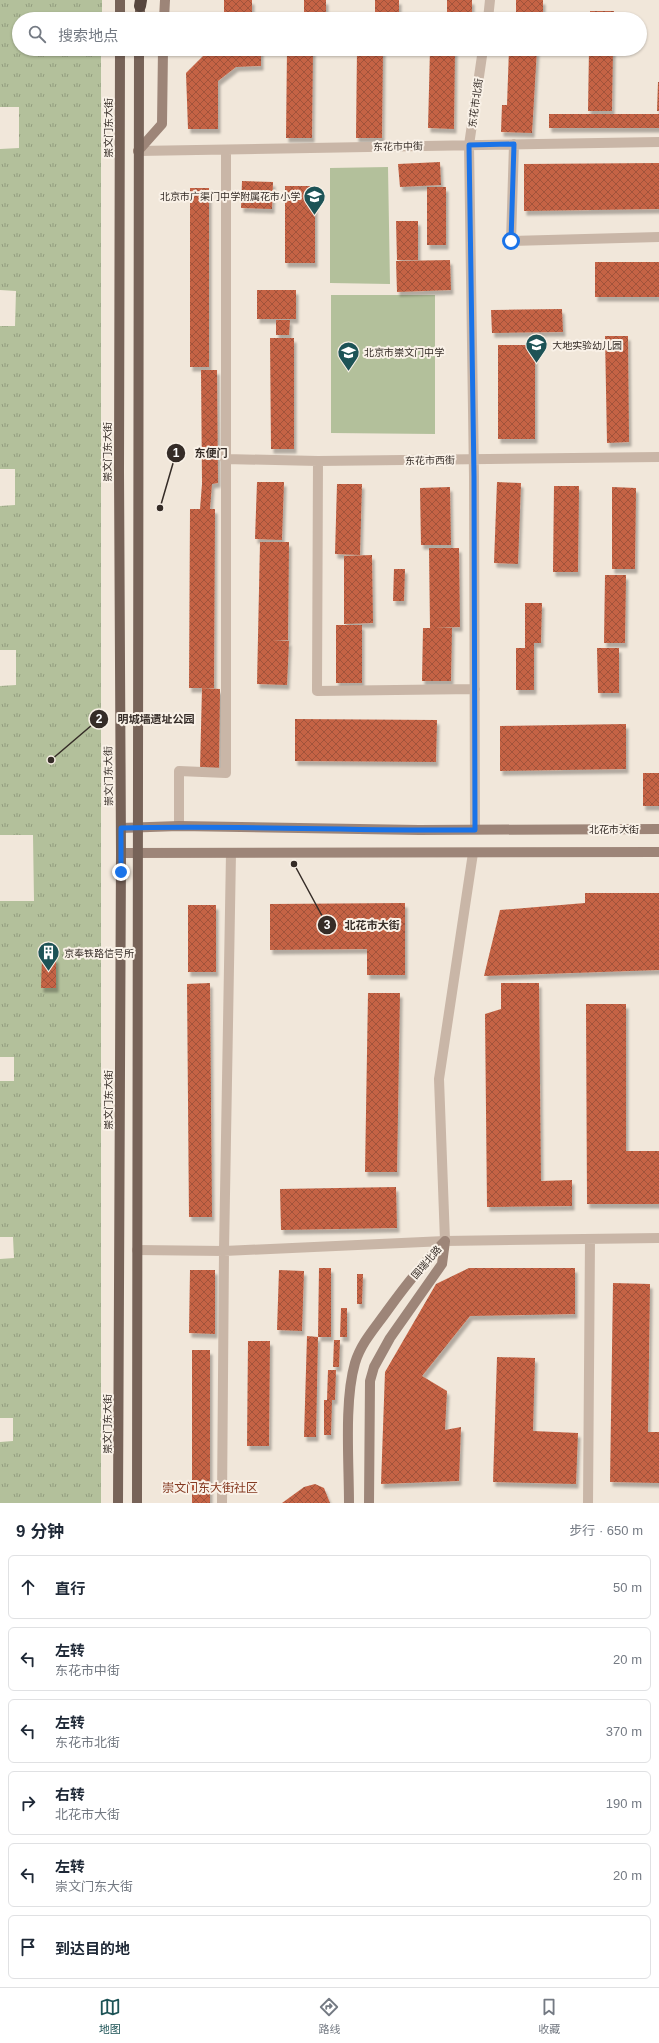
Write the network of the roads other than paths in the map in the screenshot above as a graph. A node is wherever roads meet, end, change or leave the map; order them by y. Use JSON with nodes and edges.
{"nodes":[{"id":1,"x":120,"y":0,"type":"edge"},
{"id":2,"x":165,"y":0,"type":"edge"},
{"id":3,"x":490,"y":0,"type":"edge"},
{"id":4,"x":120,"y":12,"type":"edge"},
{"id":5,"x":164,"y":12,"type":"edge"},
{"id":6,"x":489,"y":12,"type":"edge"},
{"id":7,"x":120,"y":56,"type":"edge"},
{"id":8,"x":139,"y":56,"type":"edge"},
{"id":9,"x":163,"y":56,"type":"edge"},
{"id":10,"x":482,"y":56,"type":"edge"},
{"id":11,"x":659,"y":142,"type":"edge"},
{"id":12,"x":514,"y":144,"type":"junction"},
{"id":13,"x":469,"y":145,"type":"junction"},
{"id":14,"x":226,"y":150,"type":"junction"},
{"id":15,"x":138,"y":151,"type":"junction"},
{"id":16,"x":659,"y":237,"type":"edge"},
{"id":17,"x":659,"y":457,"type":"edge"},
{"id":18,"x":225,"y":459,"type":"junction"},
{"id":19,"x":474,"y":459,"type":"junction"},
{"id":20,"x":318,"y":461,"type":"junction"},
{"id":21,"x":474,"y":689,"type":"junction"},
{"id":22,"x":179,"y":826,"type":"junction"},
{"id":23,"x":138,"y":827,"type":"junction"},
{"id":24,"x":121,"y":828,"type":"junction"},
{"id":25,"x":659,"y":829,"type":"edge"},
{"id":26,"x":475,"y":830,"type":"junction"},
{"id":27,"x":659,"y":852,"type":"edge"},
{"id":28,"x":122,"y":853,"type":"junction"},
{"id":29,"x":138,"y":853,"type":"junction"},
{"id":30,"x":231,"y":853,"type":"junction"},
{"id":31,"x":473,"y":853,"type":"junction"},
{"id":32,"x":659,"y":1238,"type":"edge"},
{"id":33,"x":590,"y":1239,"type":"junction"},
{"id":34,"x":445,"y":1241,"type":"junction"},
{"id":35,"x":137,"y":1250,"type":"junction"},
{"id":36,"x":224,"y":1251,"type":"junction"},
{"id":37,"x":118,"y":1503,"type":"edge"},
{"id":38,"x":137,"y":1503,"type":"edge"},
{"id":39,"x":222,"y":1503,"type":"edge"},
{"id":40,"x":349,"y":1503,"type":"edge"},
{"id":41,"x":369,"y":1503,"type":"edge"},
{"id":42,"x":588,"y":1503,"type":"edge"}],
"edges":[{"from":1,"to":4,"type":"main road"},
{"from":2,"to":5,"type":"main road"},
{"from":3,"to":6,"type":"street"},
{"from":7,"to":24,"type":"main road","name":"崇文门东大街"},
{"from":8,"to":15,"type":"main road"},
{"from":9,"to":15,"type":"main road"},
{"from":10,"to":13,"type":"street","name":"东花市北街"},
{"from":11,"to":12,"type":"street","name":"东花市中街"},
{"from":12,"to":13,"type":"street","name":"东花市中街"},
{"from":12,"to":16,"type":"street"},
{"from":13,"to":14,"type":"street","name":"东花市中街"},
{"from":13,"to":19,"type":"street","name":"东花市北街"},
{"from":14,"to":15,"type":"street","name":"东花市中街"},
{"from":14,"to":18,"type":"street"},
{"from":15,"to":23,"type":"main road"},
{"from":17,"to":19,"type":"street","name":"东花市西街"},
{"from":18,"to":20,"type":"street","name":"东花市西街"},
{"from":18,"to":22,"type":"street"},
{"from":19,"to":20,"type":"street","name":"东花市西街"},
{"from":19,"to":21,"type":"street","name":"东花市北街"},
{"from":20,"to":21,"type":"street"},
{"from":21,"to":26,"type":"street","name":"东花市北街"},
{"from":22,"to":23,"type":"main road","name":"北花市大街"},
{"from":22,"to":26,"type":"main road","name":"北花市大街"},
{"from":23,"to":24,"type":"main road","name":"北花市大街"},
{"from":23,"to":29,"type":"main road"},
{"from":24,"to":28,"type":"main road","name":"崇文门东大街"},
{"from":25,"to":26,"type":"main road","name":"北花市大街"},
{"from":27,"to":31,"type":"main road"},
{"from":28,"to":29,"type":"main road"},
{"from":28,"to":37,"type":"main road","name":"崇文门东大街"},
{"from":29,"to":30,"type":"main road"},
{"from":29,"to":35,"type":"main road"},
{"from":30,"to":31,"type":"main road"},
{"from":30,"to":36,"type":"street"},
{"from":31,"to":34,"type":"street"},
{"from":32,"to":33,"type":"street"},
{"from":33,"to":34,"type":"street"},
{"from":33,"to":42,"type":"street"},
{"from":34,"to":36,"type":"street"},
{"from":34,"to":40,"type":"main road","name":"国瑞北路"},
{"from":34,"to":41,"type":"main road","name":"国瑞北路"},
{"from":35,"to":36,"type":"street"},
{"from":35,"to":38,"type":"main road"},
{"from":36,"to":39,"type":"street"}]}
